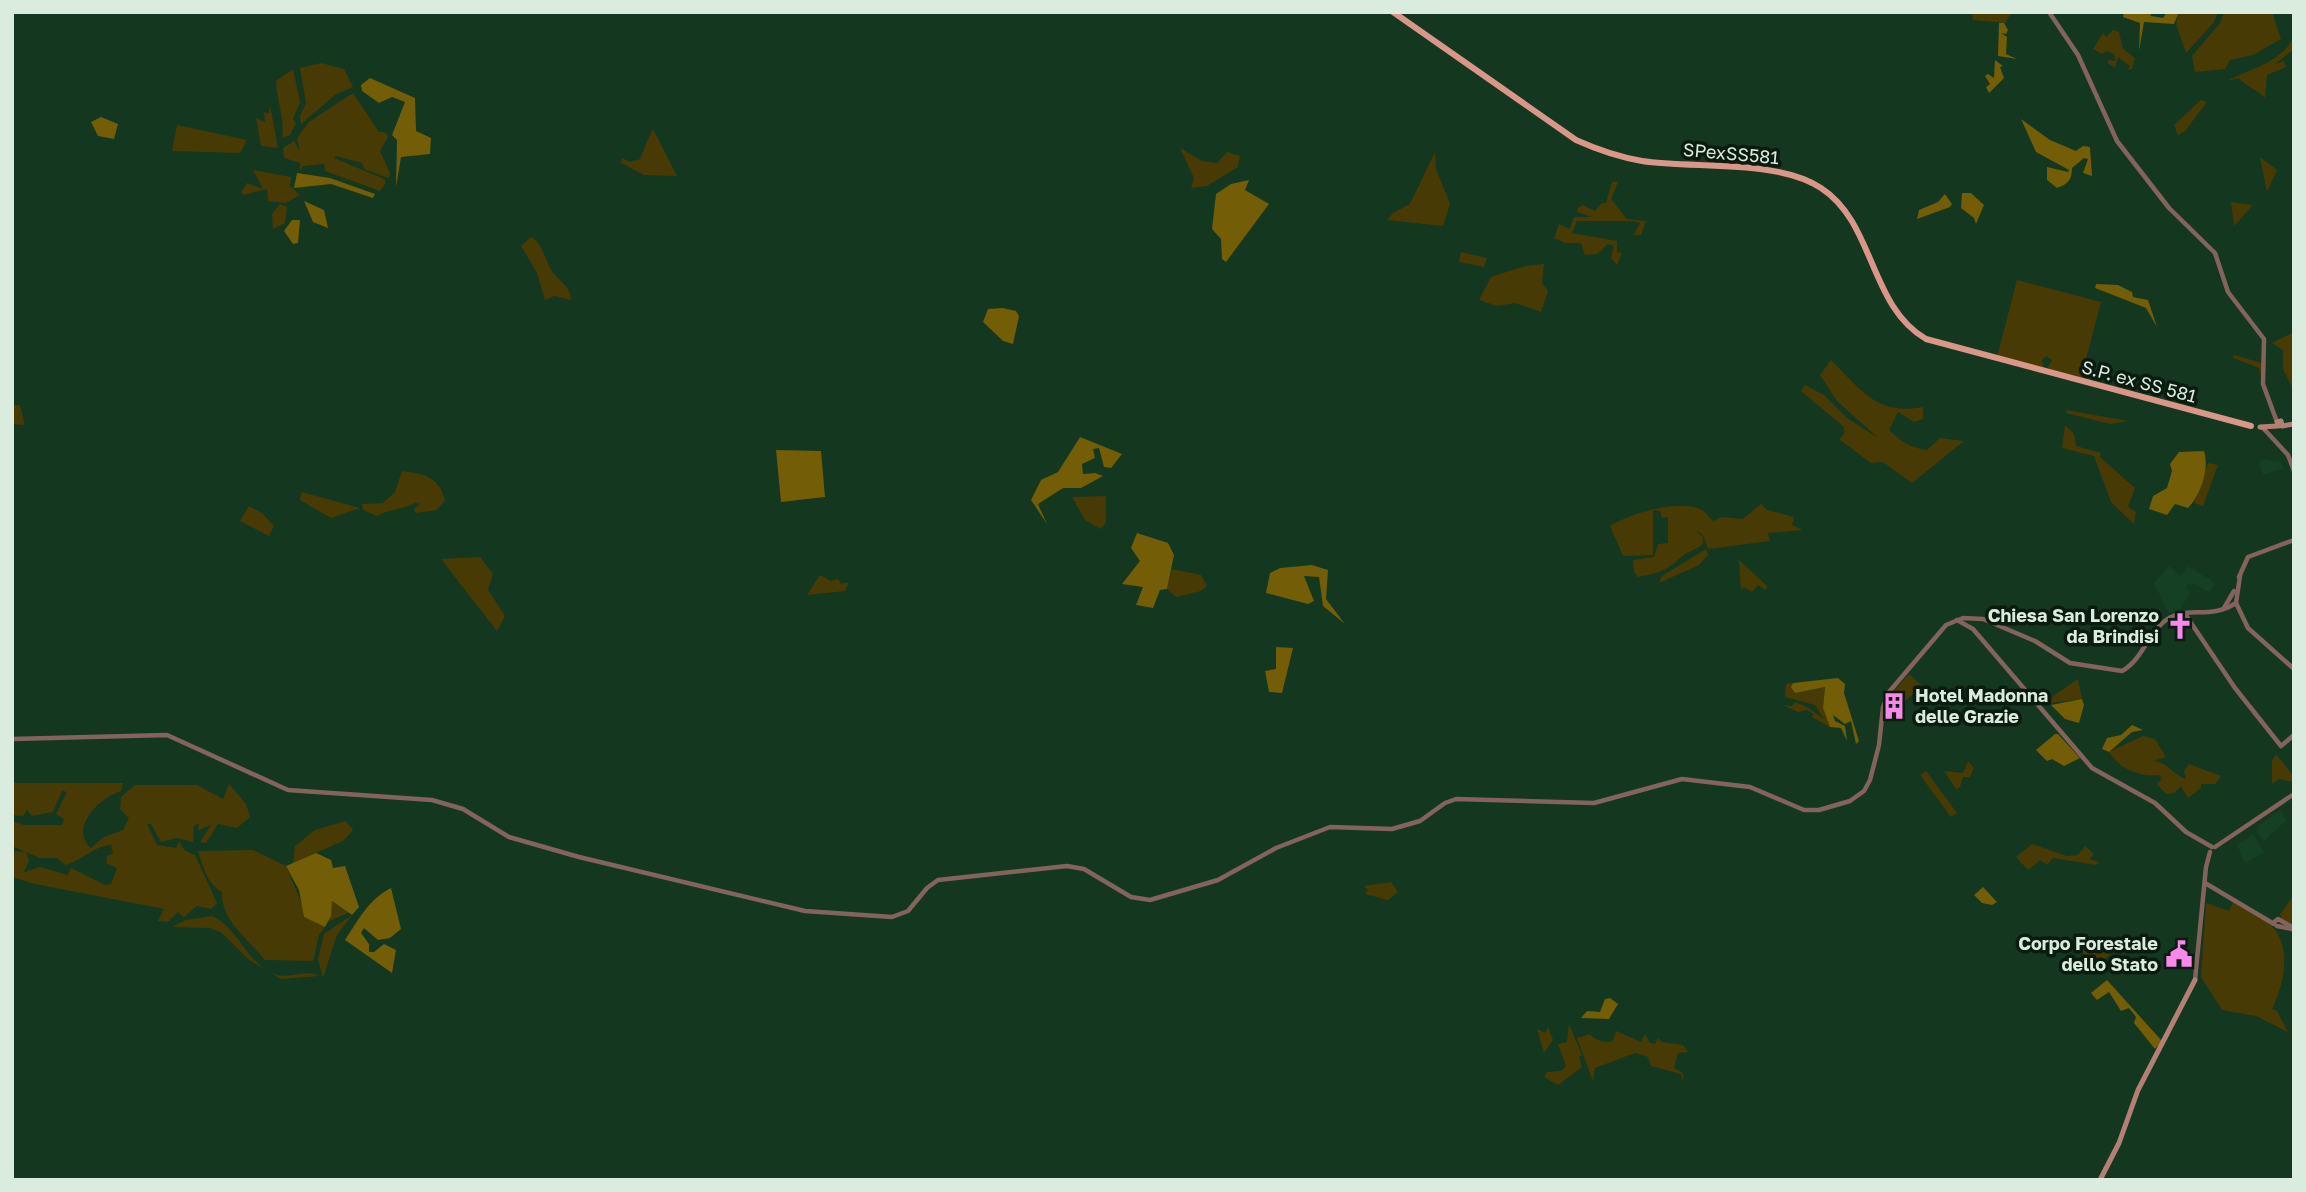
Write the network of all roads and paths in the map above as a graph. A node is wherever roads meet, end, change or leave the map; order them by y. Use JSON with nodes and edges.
{"nodes":[{"id":1,"x":1393,"y":12,"type":"edge"},
{"id":2,"x":2049,"y":12,"type":"edge"},
{"id":3,"x":2020,"y":366,"type":"joint"},
{"id":4,"x":2279,"y":422,"type":"junction"},
{"id":5,"x":2292,"y":424,"type":"edge"},
{"id":6,"x":2251,"y":426,"type":"joint"},
{"id":7,"x":2263,"y":429,"type":"junction"},
{"id":8,"x":2294,"y":471,"type":"edge"},
{"id":9,"x":2294,"y":540,"type":"edge"},
{"id":10,"x":2240,"y":576,"type":"junction"},
{"id":11,"x":2234,"y":593,"type":"junction"},
{"id":12,"x":2235,"y":604,"type":"junction"},
{"id":13,"x":2226,"y":608,"type":"junction"},
{"id":14,"x":2184,"y":613,"type":"junction"},
{"id":15,"x":1970,"y":617,"type":"junction"},
{"id":16,"x":1977,"y":618,"type":"junction"},
{"id":17,"x":1956,"y":620,"type":"junction"},
{"id":18,"x":1971,"y":626,"type":"junction"},
{"id":19,"x":2294,"y":669,"type":"edge"},
{"id":20,"x":2294,"y":736,"type":"edge"},
{"id":21,"x":12,"y":739,"type":"edge"},
{"id":22,"x":2294,"y":796,"type":"edge"},
{"id":23,"x":2212,"y":850,"type":"junction"},
{"id":24,"x":2205,"y":883,"type":"junction"},
{"id":25,"x":2294,"y":929,"type":"edge"},
{"id":26,"x":2195,"y":980,"type":"joint"},
{"id":27,"x":2100,"y":1180,"type":"edge"}],
"edges":[{"from":1,"to":3,"type":"main road","name":"SPexSS581"},
{"from":2,"to":4,"type":"street"},
{"from":3,"to":6,"type":"main road","name":"S.P. ex SS 581"},
{"from":4,"to":5,"type":"main road"},
{"from":4,"to":7,"type":"main road"},
{"from":6,"to":7,"type":"main road"},
{"from":7,"to":8,"type":"street"},
{"from":9,"to":10,"type":"street"},
{"from":10,"to":11,"type":"street"},
{"from":10,"to":12,"type":"street"},
{"from":11,"to":12,"type":"street"},
{"from":11,"to":13,"type":"street"},
{"from":12,"to":13,"type":"street"},
{"from":12,"to":19,"type":"street"},
{"from":13,"to":14,"type":"street"},
{"from":14,"to":16,"type":"street"},
{"from":14,"to":20,"type":"street"},
{"from":15,"to":16,"type":"street"},
{"from":15,"to":17,"type":"street"},
{"from":15,"to":18,"type":"street"},
{"from":16,"to":18,"type":"street"},
{"from":17,"to":18,"type":"street"},
{"from":17,"to":21,"type":"street"},
{"from":18,"to":23,"type":"street"},
{"from":22,"to":23,"type":"street"},
{"from":23,"to":24,"type":"street"},
{"from":24,"to":25,"type":"street"},
{"from":24,"to":26,"type":"street"},
{"from":26,"to":27,"type":"main road"}]}
